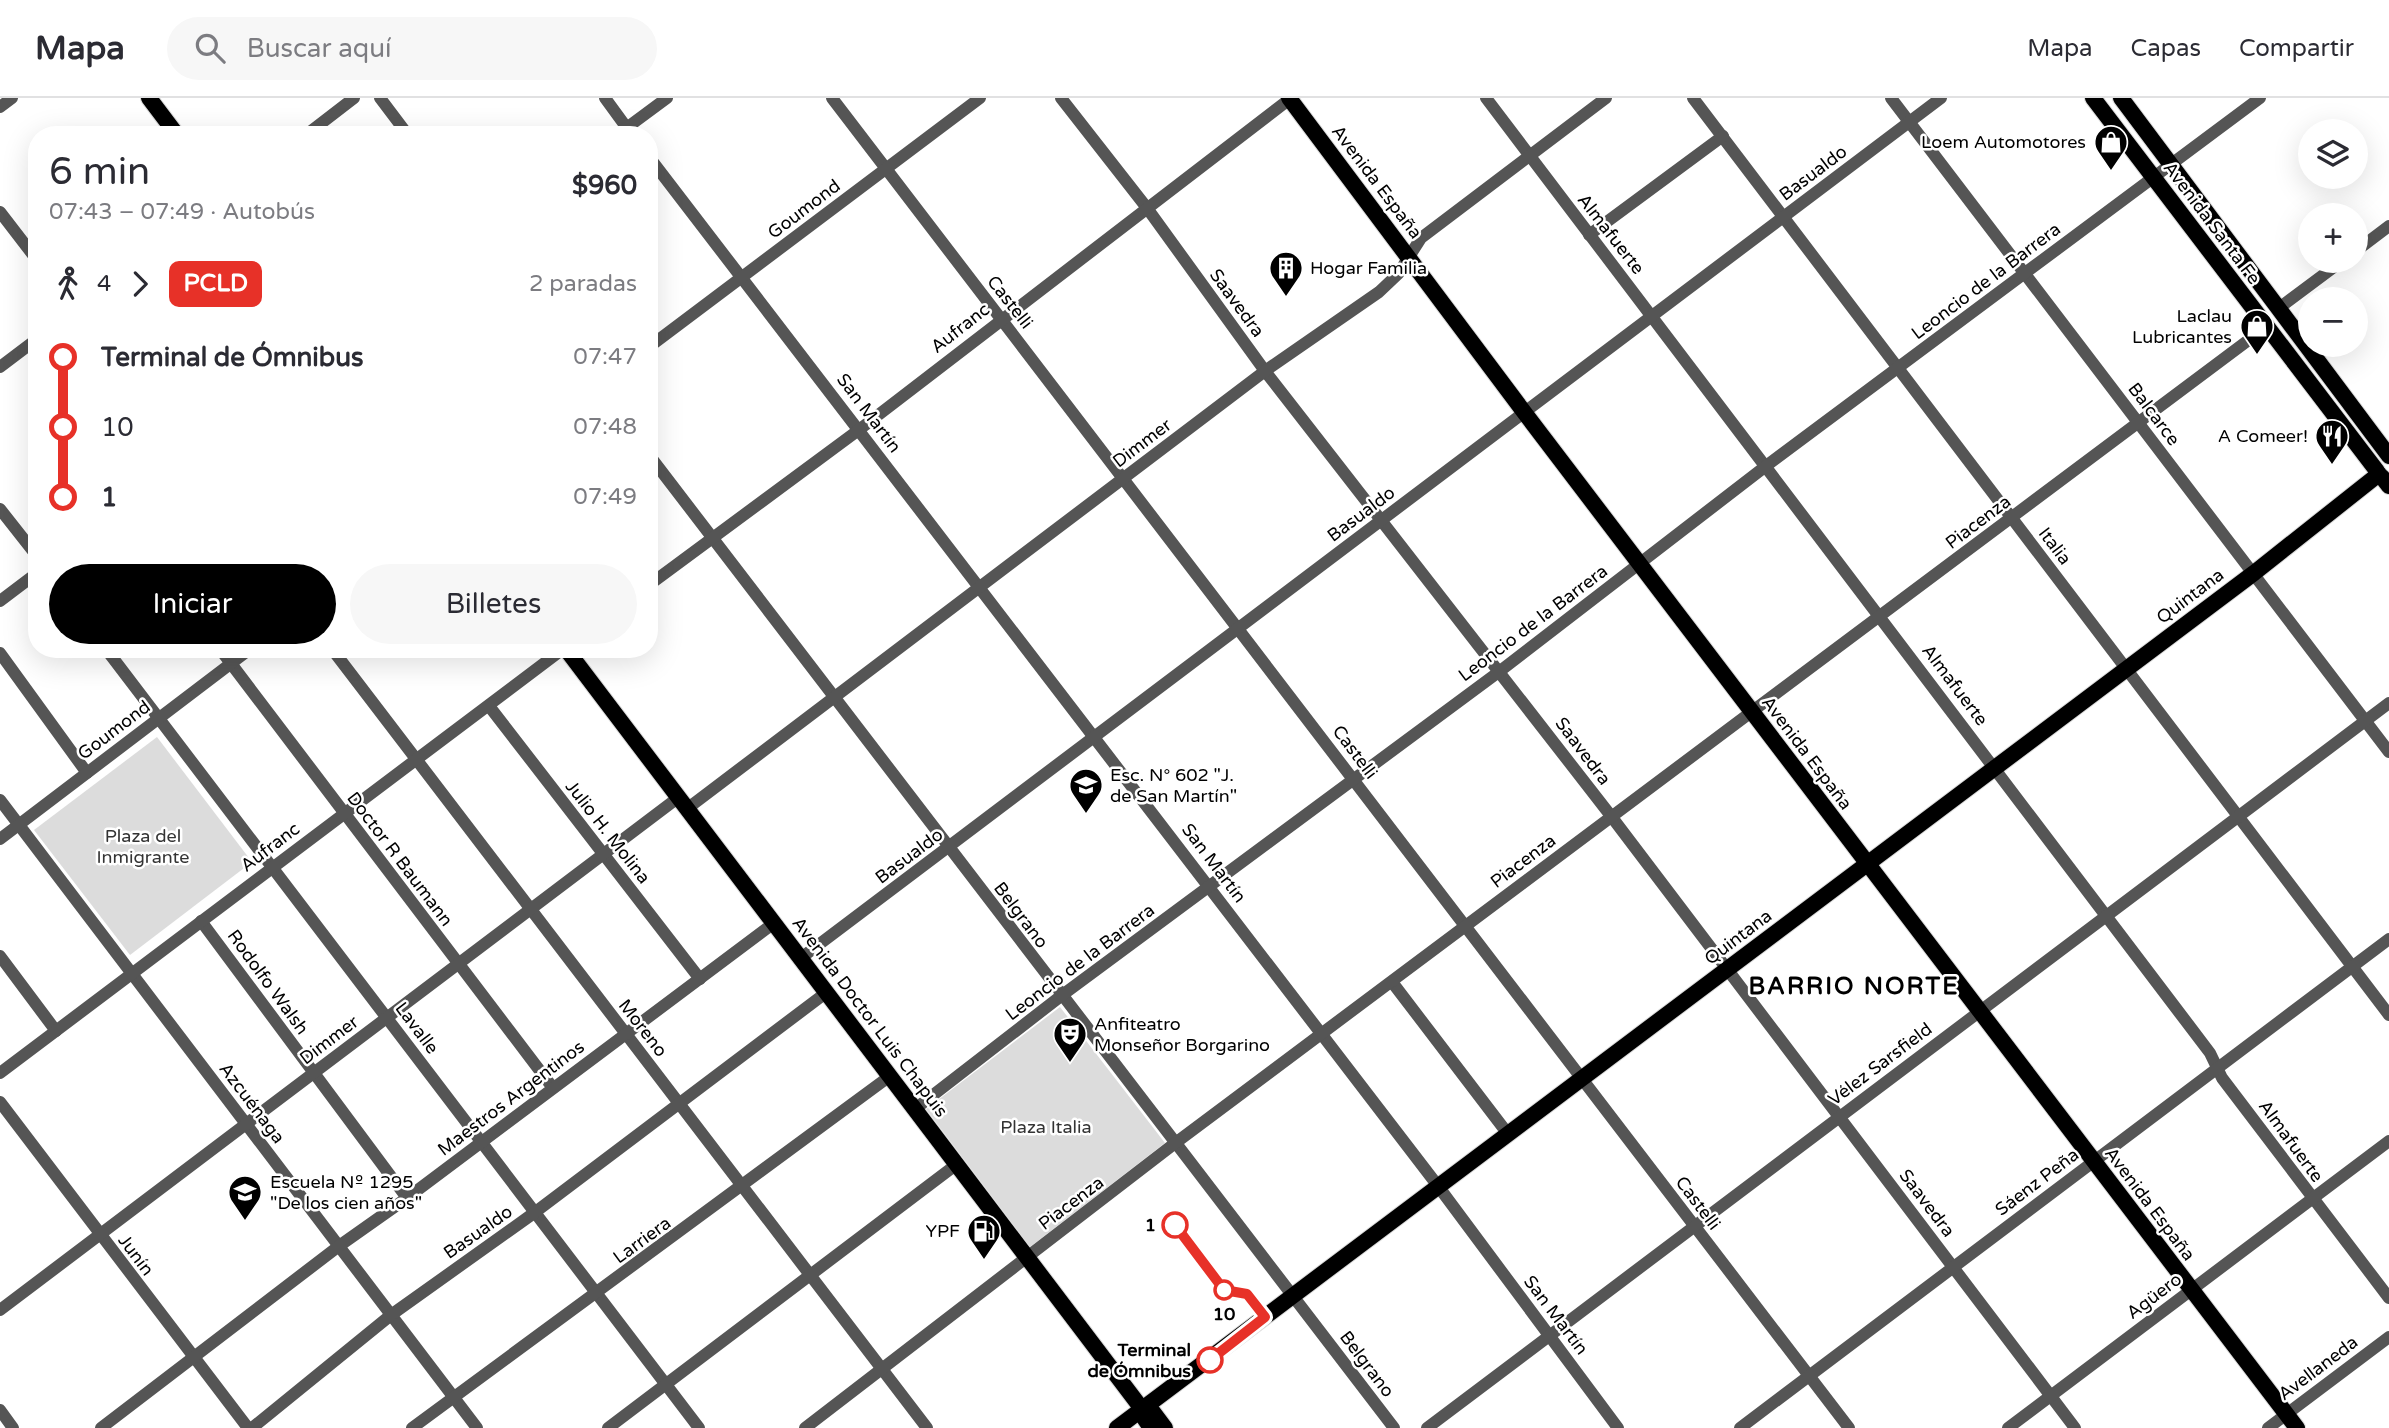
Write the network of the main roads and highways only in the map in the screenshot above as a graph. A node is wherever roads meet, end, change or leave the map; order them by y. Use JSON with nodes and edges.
{"nodes":[{"id":1,"x":149,"y":98,"type":"edge"},
{"id":2,"x":1290,"y":98,"type":"edge"},
{"id":3,"x":2093,"y":98,"type":"edge"},
{"id":4,"x":2121,"y":98,"type":"edge"},
{"id":5,"x":170,"y":126,"type":"edge"},
{"id":6,"x":2385,"y":472,"type":"edge"},
{"id":7,"x":571,"y":658,"type":"edge"},
{"id":8,"x":1867,"y":864,"type":"junction"},
{"id":9,"x":1142,"y":1409,"type":"junction"},
{"id":10,"x":1117,"y":1428,"type":"edge"},
{"id":11,"x":1151,"y":1428,"type":"edge"},
{"id":12,"x":1165,"y":1428,"type":"edge"},
{"id":13,"x":2297,"y":1428,"type":"edge"}],
"edges":[{"from":1,"to":5,"type":"main road"},
{"from":2,"to":8,"type":"main road","name":"Avenida España"},
{"from":3,"to":6,"type":"main road","name":"Avenida Santa Fe"},
{"from":4,"to":6,"type":"main road","name":"Avenida Santa Fe"},
{"from":6,"to":8,"type":"main road","name":"Quintana"},
{"from":7,"to":9,"type":"main road","name":"Avenida Doctor Luis Chapuis"},
{"from":8,"to":9,"type":"main road","name":"Quintana"},
{"from":8,"to":13,"type":"main road","name":"Avenida España"},
{"from":9,"to":10,"type":"main road","name":"Quintana"},
{"from":9,"to":11,"type":"main road"},
{"from":9,"to":12,"type":"main road"}]}
